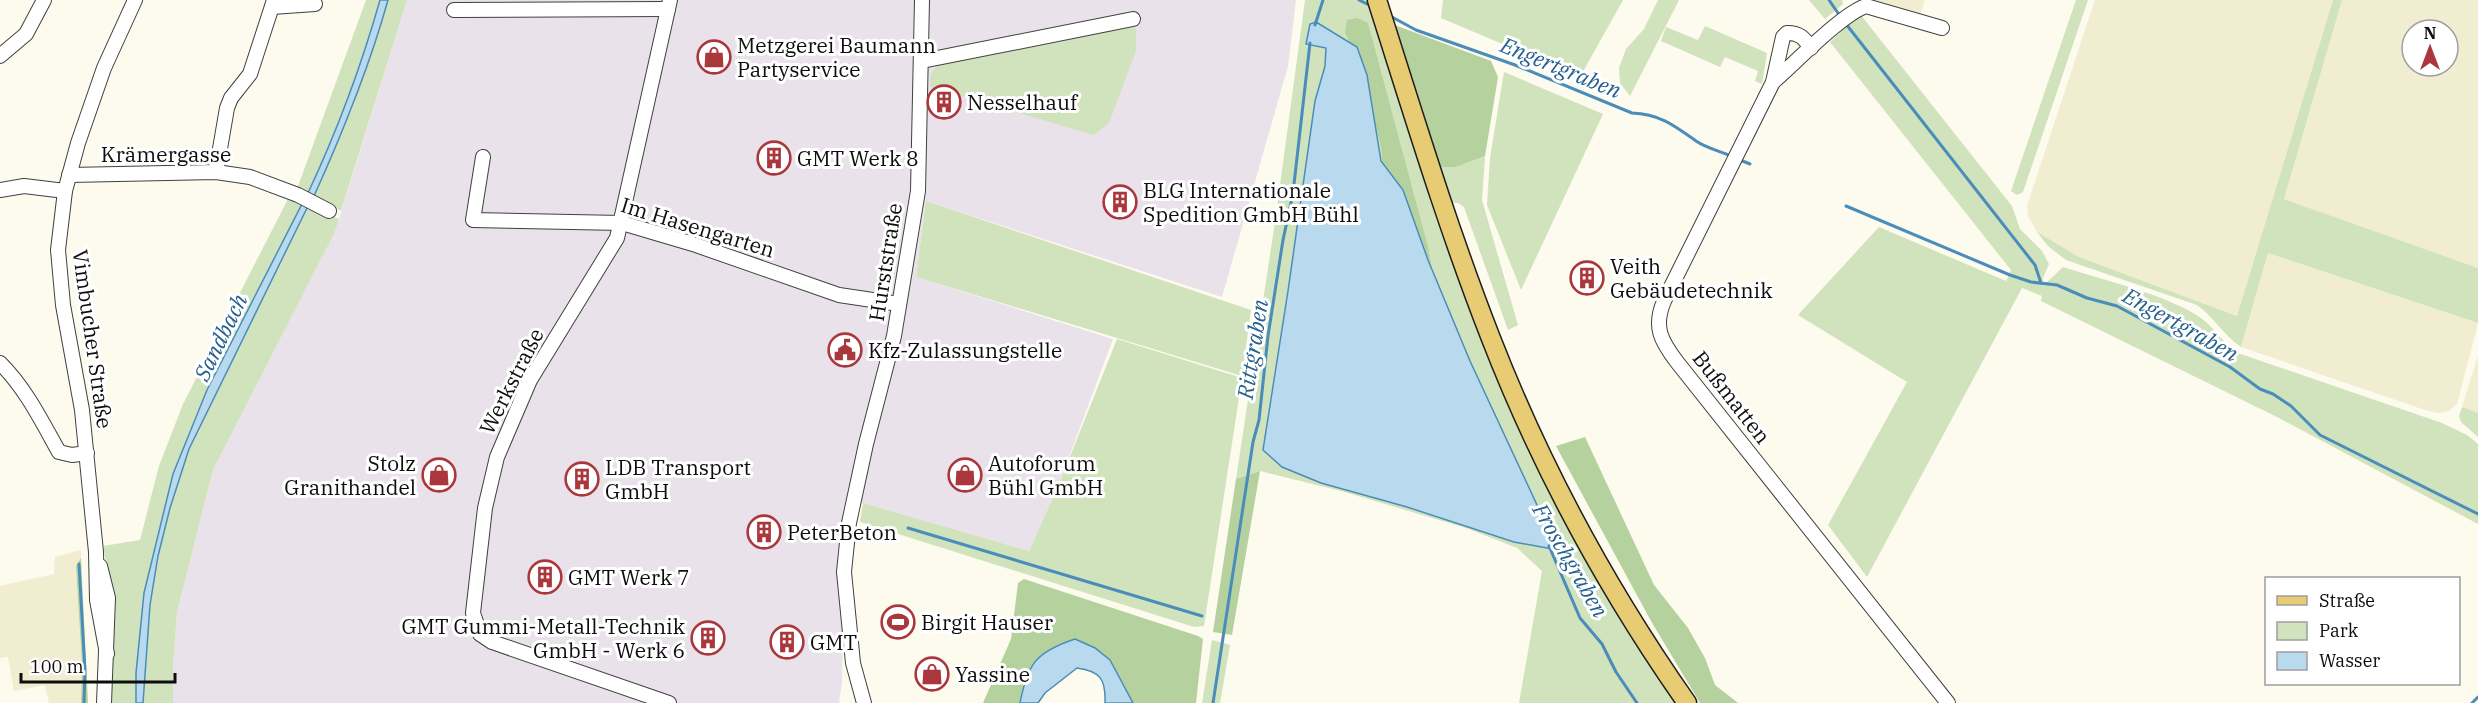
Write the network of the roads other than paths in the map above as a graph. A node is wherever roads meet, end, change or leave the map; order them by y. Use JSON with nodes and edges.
{"nodes":[{"id":1,"x":44,"y":0,"type":"edge"},
{"id":2,"x":135,"y":0,"type":"edge"},
{"id":3,"x":922,"y":0,"type":"edge"},
{"id":4,"x":1377,"y":0,"type":"edge"},
{"id":5,"x":273,"y":4,"type":"edge"},
{"id":6,"x":315,"y":4,"type":"dead end"},
{"id":7,"x":669,"y":5,"type":"edge"},
{"id":8,"x":454,"y":10,"type":"dead end"},
{"id":9,"x":1133,"y":19,"type":"dead end"},
{"id":10,"x":1942,"y":28,"type":"dead end"},
{"id":11,"x":1811,"y":48,"type":"junction"},
{"id":12,"x":0,"y":56,"type":"edge"},
{"id":13,"x":922,"y":61,"type":"junction"},
{"id":14,"x":1773,"y":82,"type":"junction"},
{"id":15,"x":483,"y":157,"type":"dead end"},
{"id":16,"x":216,"y":172,"type":"junction"},
{"id":17,"x":69,"y":176,"type":"junction"},
{"id":18,"x":0,"y":190,"type":"edge"},
{"id":19,"x":65,"y":191,"type":"junction"},
{"id":20,"x":328,"y":211,"type":"dead end"},
{"id":21,"x":622,"y":223,"type":"junction"},
{"id":22,"x":899,"y":304,"type":"junction"},
{"id":23,"x":0,"y":363,"type":"edge"},
{"id":24,"x":87,"y":453,"type":"junction"},
{"id":25,"x":104,"y":703,"type":"edge"},
{"id":26,"x":669,"y":703,"type":"edge"},
{"id":27,"x":864,"y":703,"type":"edge"},
{"id":28,"x":1686,"y":703,"type":"edge"},
{"id":29,"x":1948,"y":703,"type":"edge"}],
"edges":[{"from":1,"to":12,"type":"street"},
{"from":2,"to":17,"type":"street","name":"Vimbucher Straße"},
{"from":3,"to":13,"type":"street","name":"Hurststraße"},
{"from":4,"to":28,"type":"main road"},
{"from":5,"to":6,"type":"street"},
{"from":5,"to":16,"type":"street"},
{"from":7,"to":8,"type":"street"},
{"from":7,"to":21,"type":"street","name":"Werkstraße"},
{"from":9,"to":13,"type":"street"},
{"from":10,"to":11,"type":"street","name":"Bußmatten"},
{"from":11,"to":14,"type":"street","name":"Bußmatten"},
{"from":11,"to":14,"type":"street","name":"Bußmatten"},
{"from":13,"to":22,"type":"street","name":"Hurststraße"},
{"from":14,"to":29,"type":"street","name":"Bußmatten"},
{"from":15,"to":21,"type":"street","name":"Im Hasengarten"},
{"from":16,"to":17,"type":"street","name":"Krämergasse"},
{"from":16,"to":20,"type":"street","name":"Krämergasse"},
{"from":17,"to":19,"type":"street","name":"Vimbucher Straße"},
{"from":18,"to":19,"type":"street"},
{"from":19,"to":24,"type":"street","name":"Vimbucher Straße"},
{"from":21,"to":22,"type":"street","name":"Im Hasengarten"},
{"from":21,"to":26,"type":"street","name":"Werkstraße"},
{"from":22,"to":27,"type":"street","name":"Hurststraße"},
{"from":23,"to":24,"type":"street"},
{"from":24,"to":25,"type":"street","name":"Vimbucher Straße"}]}
